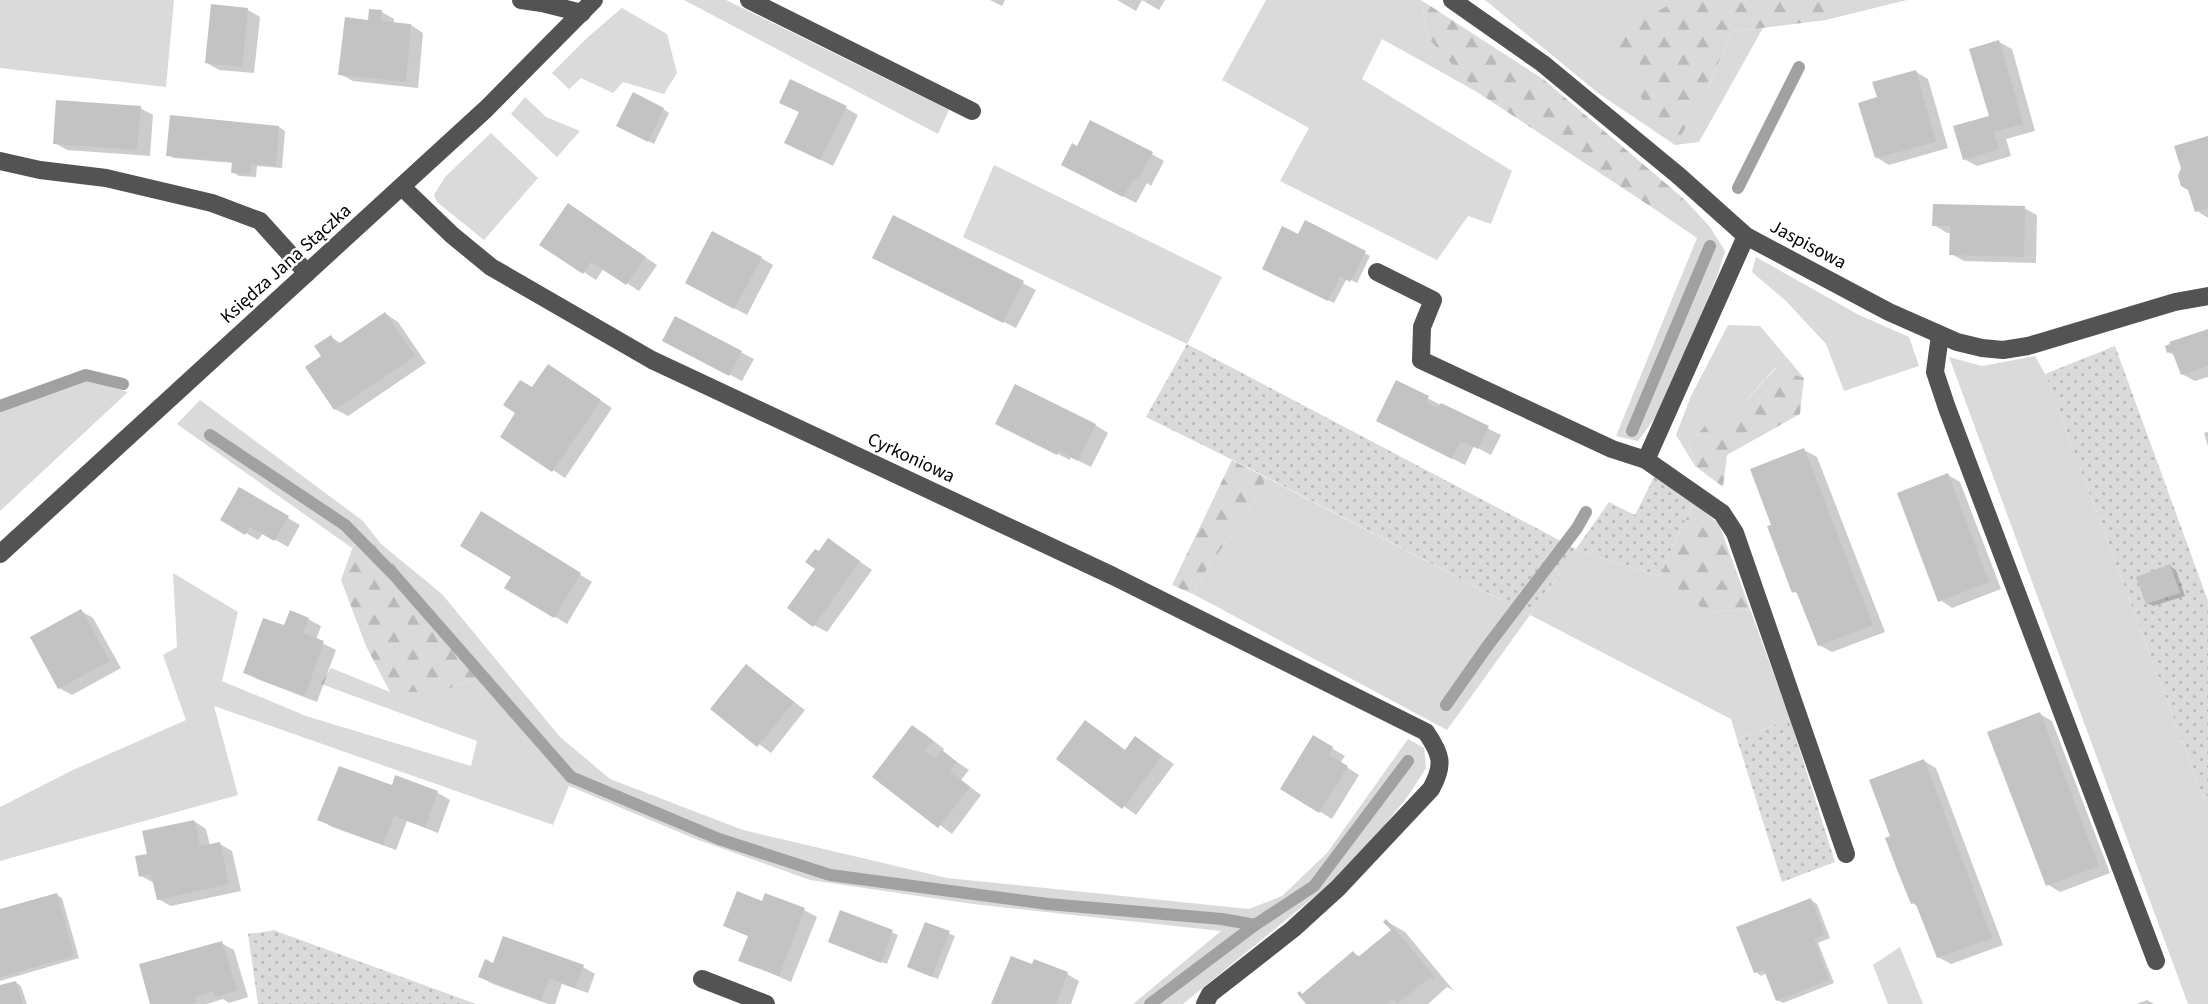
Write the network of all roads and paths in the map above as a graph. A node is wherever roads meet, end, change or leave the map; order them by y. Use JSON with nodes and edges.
{"nodes":[{"id":1,"x":521,"y":0,"type":"edge"},
{"id":2,"x":749,"y":0,"type":"edge"},
{"id":3,"x":1452,"y":0,"type":"edge"},
{"id":4,"x":588,"y":7,"type":"edge"},
{"id":5,"x":972,"y":111,"type":"dead end"},
{"id":6,"x":0,"y":161,"type":"edge"},
{"id":7,"x":402,"y":187,"type":"junction"},
{"id":8,"x":1746,"y":236,"type":"junction"},
{"id":9,"x":1377,"y":272,"type":"dead end"},
{"id":10,"x":307,"y":273,"type":"junction"},
{"id":11,"x":2208,"y":296,"type":"edge"},
{"id":12,"x":1940,"y":335,"type":"junction"},
{"id":13,"x":1646,"y":460,"type":"junction"},
{"id":14,"x":0,"y":554,"type":"edge"},
{"id":15,"x":1846,"y":854,"type":"dead end"},
{"id":16,"x":2156,"y":961,"type":"dead end"},
{"id":17,"x":702,"y":979,"type":"dead end"},
{"id":18,"x":766,"y":1004,"type":"edge"},
{"id":19,"x":1205,"y":1004,"type":"edge"}],
"edges":[{"from":1,"to":4,"type":"street"},
{"from":2,"to":5,"type":"street"},
{"from":3,"to":8,"type":"street","name":"Jaspisowa"},
{"from":4,"to":7,"type":"street","name":"Księdza Jana Stączka"},
{"from":6,"to":10,"type":"street"},
{"from":7,"to":10,"type":"street","name":"Księdza Jana Stączka"},
{"from":7,"to":19,"type":"street","name":"Cyrkoniowa"},
{"from":8,"to":12,"type":"street","name":"Jaspisowa"},
{"from":8,"to":13,"type":"street"},
{"from":9,"to":13,"type":"street"},
{"from":10,"to":14,"type":"street","name":"Księdza Jana Stączka"},
{"from":11,"to":12,"type":"street","name":"Jaspisowa"},
{"from":12,"to":16,"type":"street"},
{"from":13,"to":15,"type":"street"},
{"from":17,"to":18,"type":"street"}]}
